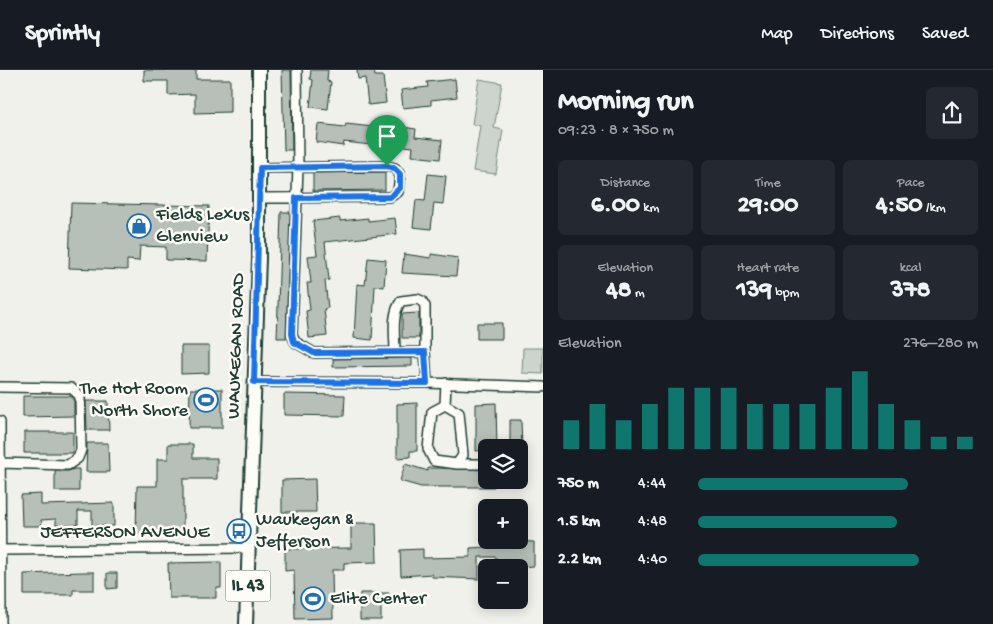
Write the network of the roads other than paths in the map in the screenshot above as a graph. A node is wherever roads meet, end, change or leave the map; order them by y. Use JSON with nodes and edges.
{"nodes":[{"id":1,"x":259,"y":70,"type":"edge"},
{"id":2,"x":297,"y":70,"type":"edge"},
{"id":3,"x":298,"y":167,"type":"junction"},
{"id":4,"x":260,"y":168,"type":"junction"},
{"id":5,"x":260,"y":198,"type":"junction"},
{"id":6,"x":296,"y":198,"type":"junction"},
{"id":7,"x":395,"y":352,"type":"junction"},
{"id":8,"x":425,"y":352,"type":"junction"},
{"id":9,"x":254,"y":382,"type":"junction"},
{"id":10,"x":427,"y":383,"type":"junction"},
{"id":11,"x":446,"y":384,"type":"junction"},
{"id":12,"x":0,"y":387,"type":"edge"},
{"id":13,"x":543,"y":387,"type":"edge"},
{"id":14,"x":444,"y":405,"type":"junction"},
{"id":15,"x":0,"y":421,"type":"edge"},
{"id":16,"x":0,"y":463,"type":"edge"},
{"id":17,"x":456,"y":464,"type":"junction"},
{"id":18,"x":478,"y":464,"type":"edge"},
{"id":19,"x":249,"y":548,"type":"junction"},
{"id":20,"x":0,"y":550,"type":"edge"},
{"id":21,"x":1,"y":624,"type":"edge"},
{"id":22,"x":246,"y":624,"type":"edge"}],
"edges":[{"from":1,"to":4,"type":"main road","name":"WAUKEGAN ROAD","number":"IL 43"},
{"from":2,"to":3,"type":"street"},
{"from":3,"to":4,"type":"street"},
{"from":3,"to":6,"type":"street"},
{"from":3,"to":6,"type":"street"},
{"from":4,"to":5,"type":"main road","name":"WAUKEGAN ROAD","number":"IL 43"},
{"from":5,"to":6,"type":"street"},
{"from":5,"to":9,"type":"main road","name":"WAUKEGAN ROAD","number":"IL 43"},
{"from":6,"to":7,"type":"street"},
{"from":7,"to":8,"type":"street"},
{"from":7,"to":8,"type":"street"},
{"from":8,"to":10,"type":"street"},
{"from":9,"to":10,"type":"street"},
{"from":9,"to":19,"type":"main road","name":"WAUKEGAN ROAD","number":"IL 43"},
{"from":10,"to":11,"type":"street"},
{"from":11,"to":13,"type":"street"},
{"from":11,"to":14,"type":"street"},
{"from":12,"to":16,"type":"street"},
{"from":14,"to":17,"type":"street"},
{"from":14,"to":17,"type":"street"},
{"from":15,"to":16,"type":"street"},
{"from":16,"to":20,"type":"street"},
{"from":17,"to":18,"type":"street"},
{"from":19,"to":20,"type":"street","name":"JEFFERSON AVENUE"},
{"from":19,"to":22,"type":"main road","name":"WAUKEGAN ROAD","number":"IL 43"},
{"from":20,"to":21,"type":"street"}]}
